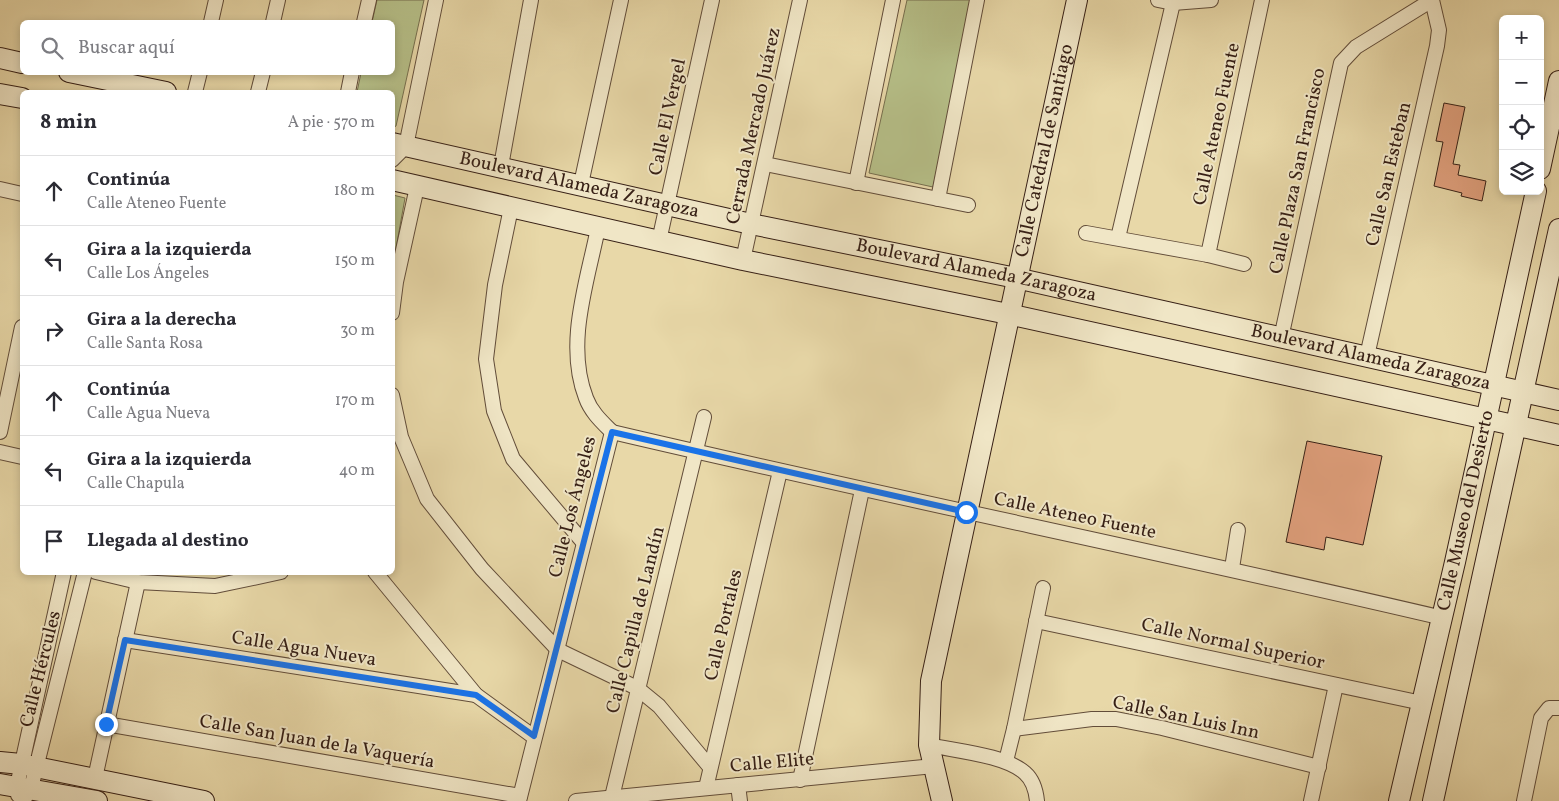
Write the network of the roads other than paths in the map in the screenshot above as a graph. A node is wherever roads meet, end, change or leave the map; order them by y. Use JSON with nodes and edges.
{"nodes":[{"id":1,"x":216,"y":0,"type":"edge"},
{"id":2,"x":278,"y":0,"type":"edge"},
{"id":3,"x":369,"y":0,"type":"edge"},
{"id":4,"x":436,"y":0,"type":"edge"},
{"id":5,"x":531,"y":0,"type":"edge"},
{"id":6,"x":621,"y":0,"type":"edge"},
{"id":7,"x":712,"y":0,"type":"edge"},
{"id":8,"x":800,"y":0,"type":"edge"},
{"id":9,"x":893,"y":0,"type":"edge"},
{"id":10,"x":977,"y":0,"type":"edge"},
{"id":11,"x":1077,"y":0,"type":"edge"},
{"id":12,"x":1158,"y":0,"type":"edge"},
{"id":13,"x":1211,"y":0,"type":"edge"},
{"id":14,"x":1262,"y":0,"type":"edge"},
{"id":15,"x":1432,"y":0,"type":"edge"},
{"id":16,"x":1173,"y":3,"type":"junction"},
{"id":17,"x":211,"y":20,"type":"edge"},
{"id":18,"x":273,"y":20,"type":"edge"},
{"id":19,"x":364,"y":20,"type":"edge"},
{"id":20,"x":0,"y":58,"type":"edge"},
{"id":21,"x":20,"y":63,"type":"edge"},
{"id":22,"x":83,"y":75,"type":"edge"},
{"id":23,"x":199,"y":75,"type":"edge"},
{"id":24,"x":262,"y":75,"type":"edge"},
{"id":25,"x":351,"y":75,"type":"edge"},
{"id":26,"x":1559,"y":81,"type":"edge"},
{"id":27,"x":156,"y":90,"type":"edge"},
{"id":28,"x":196,"y":90,"type":"edge"},
{"id":29,"x":258,"y":90,"type":"edge"},
{"id":30,"x":348,"y":90,"type":"edge"},
{"id":31,"x":0,"y":94,"type":"edge"},
{"id":32,"x":20,"y":98,"type":"edge"},
{"id":33,"x":397,"y":150,"type":"edge"},
{"id":34,"x":1544,"y":150,"type":"edge"},
{"id":35,"x":765,"y":164,"type":"junction"},
{"id":36,"x":501,"y":166,"type":"junction"},
{"id":37,"x":395,"y":181,"type":"edge"},
{"id":38,"x":856,"y":183,"type":"junction"},
{"id":39,"x":581,"y":184,"type":"junction"},
{"id":40,"x":417,"y":187,"type":"junction"},
{"id":41,"x":0,"y":189,"type":"edge"},
{"id":42,"x":20,"y":194,"type":"edge"},
{"id":43,"x":1535,"y":195,"type":"edge"},
{"id":44,"x":938,"y":199,"type":"junction"},
{"id":45,"x":667,"y":204,"type":"junction"},
{"id":46,"x":968,"y":205,"type":"dead end"},
{"id":47,"x":511,"y":208,"type":"junction"},
{"id":48,"x":751,"y":224,"type":"junction"},
{"id":49,"x":598,"y":228,"type":"junction"},
{"id":50,"x":1559,"y":229,"type":"edge"},
{"id":51,"x":1086,"y":233,"type":"dead end"},
{"id":52,"x":1118,"y":238,"type":"junction"},
{"id":53,"x":659,"y":241,"type":"junction"},
{"id":54,"x":1208,"y":255,"type":"junction"},
{"id":55,"x":743,"y":260,"type":"junction"},
{"id":56,"x":1244,"y":264,"type":"dead end"},
{"id":57,"x":1016,"y":278,"type":"junction"},
{"id":58,"x":395,"y":290,"type":"edge"},
{"id":59,"x":1008,"y":314,"type":"junction"},
{"id":60,"x":20,"y":337,"type":"edge"},
{"id":61,"x":1281,"y":338,"type":"junction"},
{"id":62,"x":1367,"y":356,"type":"junction"},
{"id":63,"x":1494,"y":386,"type":"junction"},
{"id":64,"x":1524,"y":393,"type":"junction"},
{"id":65,"x":1559,"y":400,"type":"edge"},
{"id":66,"x":395,"y":409,"type":"edge"},
{"id":67,"x":704,"y":417,"type":"dead end"},
{"id":68,"x":1487,"y":420,"type":"junction"},
{"id":69,"x":1516,"y":426,"type":"junction"},
{"id":70,"x":0,"y":432,"type":"edge"},
{"id":71,"x":612,"y":432,"type":"junction"},
{"id":72,"x":1559,"y":436,"type":"edge"},
{"id":73,"x":0,"y":452,"type":"edge"},
{"id":74,"x":697,"y":452,"type":"junction"},
{"id":75,"x":20,"y":457,"type":"edge"},
{"id":76,"x":780,"y":471,"type":"junction"},
{"id":77,"x":862,"y":490,"type":"junction"},
{"id":78,"x":966,"y":512,"type":"junction"},
{"id":79,"x":1238,"y":530,"type":"dead end"},
{"id":80,"x":583,"y":542,"type":"junction"},
{"id":81,"x":1232,"y":568,"type":"junction"},
{"id":82,"x":63,"y":575,"type":"edge"},
{"id":83,"x":84,"y":575,"type":"edge"},
{"id":84,"x":109,"y":575,"type":"edge"},
{"id":85,"x":267,"y":575,"type":"edge"},
{"id":86,"x":377,"y":575,"type":"edge"},
{"id":87,"x":138,"y":582,"type":"junction"},
{"id":88,"x":1042,"y":588,"type":"dead end"},
{"id":89,"x":1443,"y":618,"type":"junction"},
{"id":90,"x":1036,"y":621,"type":"junction"},
{"id":91,"x":125,"y":640,"type":"junction"},
{"id":92,"x":558,"y":650,"type":"junction"},
{"id":93,"x":1336,"y":685,"type":"junction"},
{"id":94,"x":637,"y":688,"type":"junction"},
{"id":95,"x":476,"y":695,"type":"junction"},
{"id":96,"x":1422,"y":703,"type":"junction"},
{"id":97,"x":1559,"y":708,"type":"edge"},
{"id":98,"x":106,"y":724,"type":"junction"},
{"id":99,"x":1014,"y":728,"type":"junction"},
{"id":100,"x":534,"y":736,"type":"junction"},
{"id":101,"x":929,"y":745,"type":"junction"},
{"id":102,"x":1006,"y":761,"type":"junction"},
{"id":103,"x":0,"y":762,"type":"edge"},
{"id":104,"x":29,"y":765,"type":"junction"},
{"id":105,"x":709,"y":766,"type":"junction"},
{"id":106,"x":934,"y":766,"type":"junction"},
{"id":107,"x":1319,"y":767,"type":"junction"},
{"id":108,"x":95,"y":778,"type":"junction"},
{"id":109,"x":800,"y":780,"type":"junction"},
{"id":110,"x":738,"y":785,"type":"junction"},
{"id":111,"x":706,"y":788,"type":"junction"},
{"id":112,"x":18,"y":792,"type":"edge"},
{"id":113,"x":612,"y":797,"type":"junction"},
{"id":114,"x":520,"y":798,"type":"edge"},
{"id":115,"x":97,"y":801,"type":"edge"},
{"id":116,"x":204,"y":801,"type":"edge"},
{"id":117,"x":576,"y":801,"type":"edge"},
{"id":118,"x":740,"y":801,"type":"edge"},
{"id":119,"x":942,"y":801,"type":"edge"},
{"id":120,"x":1037,"y":801,"type":"edge"},
{"id":121,"x":1311,"y":801,"type":"edge"},
{"id":122,"x":1399,"y":801,"type":"edge"},
{"id":123,"x":1433,"y":801,"type":"edge"},
{"id":124,"x":1524,"y":801,"type":"edge"}],
"edges":[{"from":1,"to":17,"type":"street"},
{"from":2,"to":18,"type":"street"},
{"from":3,"to":19,"type":"street"},
{"from":4,"to":33,"type":"street"},
{"from":5,"to":36,"type":"street"},
{"from":6,"to":39,"type":"street"},
{"from":7,"to":45,"type":"street","name":"Calle El Vergel"},
{"from":8,"to":35,"type":"street","name":"Cerrada Mercado Juárez"},
{"from":9,"to":38,"type":"street"},
{"from":10,"to":44,"type":"street"},
{"from":11,"to":57,"type":"street","name":"Calle Catedral de Santiago"},
{"from":12,"to":16,"type":"street"},
{"from":13,"to":16,"type":"street"},
{"from":14,"to":54,"type":"street","name":"Calle Ateneo Fuente"},
{"from":15,"to":61,"type":"street","name":"Calle Plaza San Francisco"},
{"from":15,"to":62,"type":"street","name":"Calle San Esteban"},
{"from":16,"to":52,"type":"street"},
{"from":20,"to":21,"type":"street"},
{"from":22,"to":27,"type":"street"},
{"from":23,"to":28,"type":"street"},
{"from":24,"to":29,"type":"street"},
{"from":25,"to":30,"type":"street"},
{"from":26,"to":34,"type":"street"},
{"from":31,"to":32,"type":"street"},
{"from":33,"to":36,"type":"street","name":"Boulevard Alameda Zaragoza"},
{"from":35,"to":38,"type":"street"},
{"from":35,"to":48,"type":"street","name":"Cerrada Mercado Juárez"},
{"from":36,"to":39,"type":"street","name":"Boulevard Alameda Zaragoza"},
{"from":37,"to":40,"type":"street","name":"Boulevard Alameda Zaragoza"},
{"from":38,"to":44,"type":"street"},
{"from":39,"to":45,"type":"street","name":"Boulevard Alameda Zaragoza"},
{"from":40,"to":47,"type":"street","name":"Boulevard Alameda Zaragoza"},
{"from":40,"to":58,"type":"street"},
{"from":41,"to":42,"type":"street"},
{"from":43,"to":63,"type":"street","name":"Calle Museo del Desierto"},
{"from":44,"to":46,"type":"street"},
{"from":45,"to":48,"type":"street","name":"Boulevard Alameda Zaragoza"},
{"from":45,"to":53,"type":"street","name":"Calle El Vergel"},
{"from":47,"to":49,"type":"street","name":"Boulevard Alameda Zaragoza"},
{"from":47,"to":80,"type":"street"},
{"from":48,"to":55,"type":"street","name":"Cerrada Mercado Juárez"},
{"from":48,"to":57,"type":"street","name":"Boulevard Alameda Zaragoza"},
{"from":49,"to":53,"type":"street","name":"Boulevard Alameda Zaragoza"},
{"from":49,"to":71,"type":"street","name":"Calle Los Ángeles"},
{"from":50,"to":64,"type":"street","name":"Calle Museo del Desierto"},
{"from":51,"to":52,"type":"street"},
{"from":52,"to":54,"type":"street"},
{"from":53,"to":55,"type":"street","name":"Boulevard Alameda Zaragoza"},
{"from":54,"to":56,"type":"street"},
{"from":55,"to":59,"type":"street","name":"Boulevard Alameda Zaragoza"},
{"from":57,"to":59,"type":"street","name":"Calle Catedral de Santiago"},
{"from":57,"to":61,"type":"street","name":"Boulevard Alameda Zaragoza"},
{"from":59,"to":68,"type":"street","name":"Boulevard Alameda Zaragoza"},
{"from":59,"to":78,"type":"street","name":"Calle Catedral de Santiago"},
{"from":60,"to":70,"type":"street"},
{"from":61,"to":62,"type":"street","name":"Boulevard Alameda Zaragoza"},
{"from":62,"to":63,"type":"street","name":"Boulevard Alameda Zaragoza"},
{"from":63,"to":64,"type":"street","name":"Boulevard Alameda Zaragoza"},
{"from":63,"to":68,"type":"street","name":"Calle Museo del Desierto"},
{"from":64,"to":65,"type":"street","name":"Boulevard Alameda Zaragoza"},
{"from":64,"to":69,"type":"street","name":"Calle Museo del Desierto"},
{"from":66,"to":92,"type":"street"},
{"from":67,"to":74,"type":"street","name":"Calle Capilla de Landín"},
{"from":68,"to":69,"type":"street","name":"Boulevard Alameda Zaragoza"},
{"from":68,"to":89,"type":"street","name":"Calle Museo del Desierto"},
{"from":69,"to":72,"type":"street","name":"Boulevard Alameda Zaragoza"},
{"from":69,"to":123,"type":"street","name":"Calle Museo del Desierto"},
{"from":71,"to":74,"type":"street","name":"Calle Ateneo Fuente"},
{"from":71,"to":80,"type":"street","name":"Calle Los Ángeles"},
{"from":73,"to":75,"type":"street"},
{"from":74,"to":76,"type":"street","name":"Calle Ateneo Fuente"},
{"from":74,"to":94,"type":"street","name":"Calle Capilla de Landín"},
{"from":76,"to":77,"type":"street","name":"Calle Ateneo Fuente"},
{"from":76,"to":105,"type":"street","name":"Calle Portales"},
{"from":77,"to":78,"type":"street","name":"Calle Ateneo Fuente"},
{"from":77,"to":109,"type":"street"},
{"from":78,"to":81,"type":"street","name":"Calle Ateneo Fuente"},
{"from":78,"to":101,"type":"street","name":"Calle Catedral de Santiago"},
{"from":79,"to":81,"type":"street"},
{"from":80,"to":92,"type":"street","name":"Calle Los Ángeles"},
{"from":81,"to":89,"type":"street","name":"Calle Ateneo Fuente"},
{"from":82,"to":104,"type":"street","name":"Calle Hércules"},
{"from":83,"to":104,"type":"street","name":"Calle Hércules"},
{"from":84,"to":87,"type":"street"},
{"from":85,"to":87,"type":"street"},
{"from":86,"to":95,"type":"street"},
{"from":87,"to":91,"type":"street"},
{"from":88,"to":90,"type":"street"},
{"from":89,"to":96,"type":"street","name":"Calle Museo del Desierto"},
{"from":90,"to":93,"type":"street","name":"Calle Normal Superior"},
{"from":90,"to":99,"type":"street"},
{"from":91,"to":95,"type":"street","name":"Calle Agua Nueva"},
{"from":91,"to":98,"type":"street"},
{"from":92,"to":94,"type":"street"},
{"from":92,"to":100,"type":"street","name":"Calle Los Ángeles"},
{"from":93,"to":96,"type":"street","name":"Calle Normal Superior"},
{"from":93,"to":107,"type":"street"},
{"from":94,"to":105,"type":"street"},
{"from":94,"to":113,"type":"street","name":"Calle Capilla de Landín"},
{"from":95,"to":100,"type":"street"},
{"from":96,"to":122,"type":"street","name":"Calle Museo del Desierto"},
{"from":97,"to":124,"type":"street"},
{"from":98,"to":108,"type":"street"},
{"from":98,"to":114,"type":"street","name":"Calle San Juan de la Vaquería"},
{"from":99,"to":102,"type":"street"},
{"from":99,"to":107,"type":"street","name":"Calle San Luis Inn"},
{"from":100,"to":114,"type":"street","name":"Calle Los Ángeles"},
{"from":101,"to":102,"type":"street"},
{"from":101,"to":106,"type":"street","name":"Calle Catedral de Santiago"},
{"from":102,"to":120,"type":"street"},
{"from":103,"to":104,"type":"street"},
{"from":104,"to":108,"type":"street"},
{"from":104,"to":112,"type":"street","name":"Calle Hércules"},
{"from":105,"to":111,"type":"street","name":"Calle Portales"},
{"from":106,"to":109,"type":"street","name":"Calle Elite"},
{"from":106,"to":119,"type":"street","name":"Calle Catedral de Santiago"},
{"from":107,"to":121,"type":"street"},
{"from":108,"to":116,"type":"street"},
{"from":109,"to":110,"type":"street","name":"Calle Elite"},
{"from":110,"to":111,"type":"street","name":"Calle Elite"},
{"from":110,"to":118,"type":"street"},
{"from":111,"to":113,"type":"street","name":"Calle Elite"},
{"from":112,"to":115,"type":"street"},
{"from":113,"to":117,"type":"street","name":"Calle Elite"}]}
